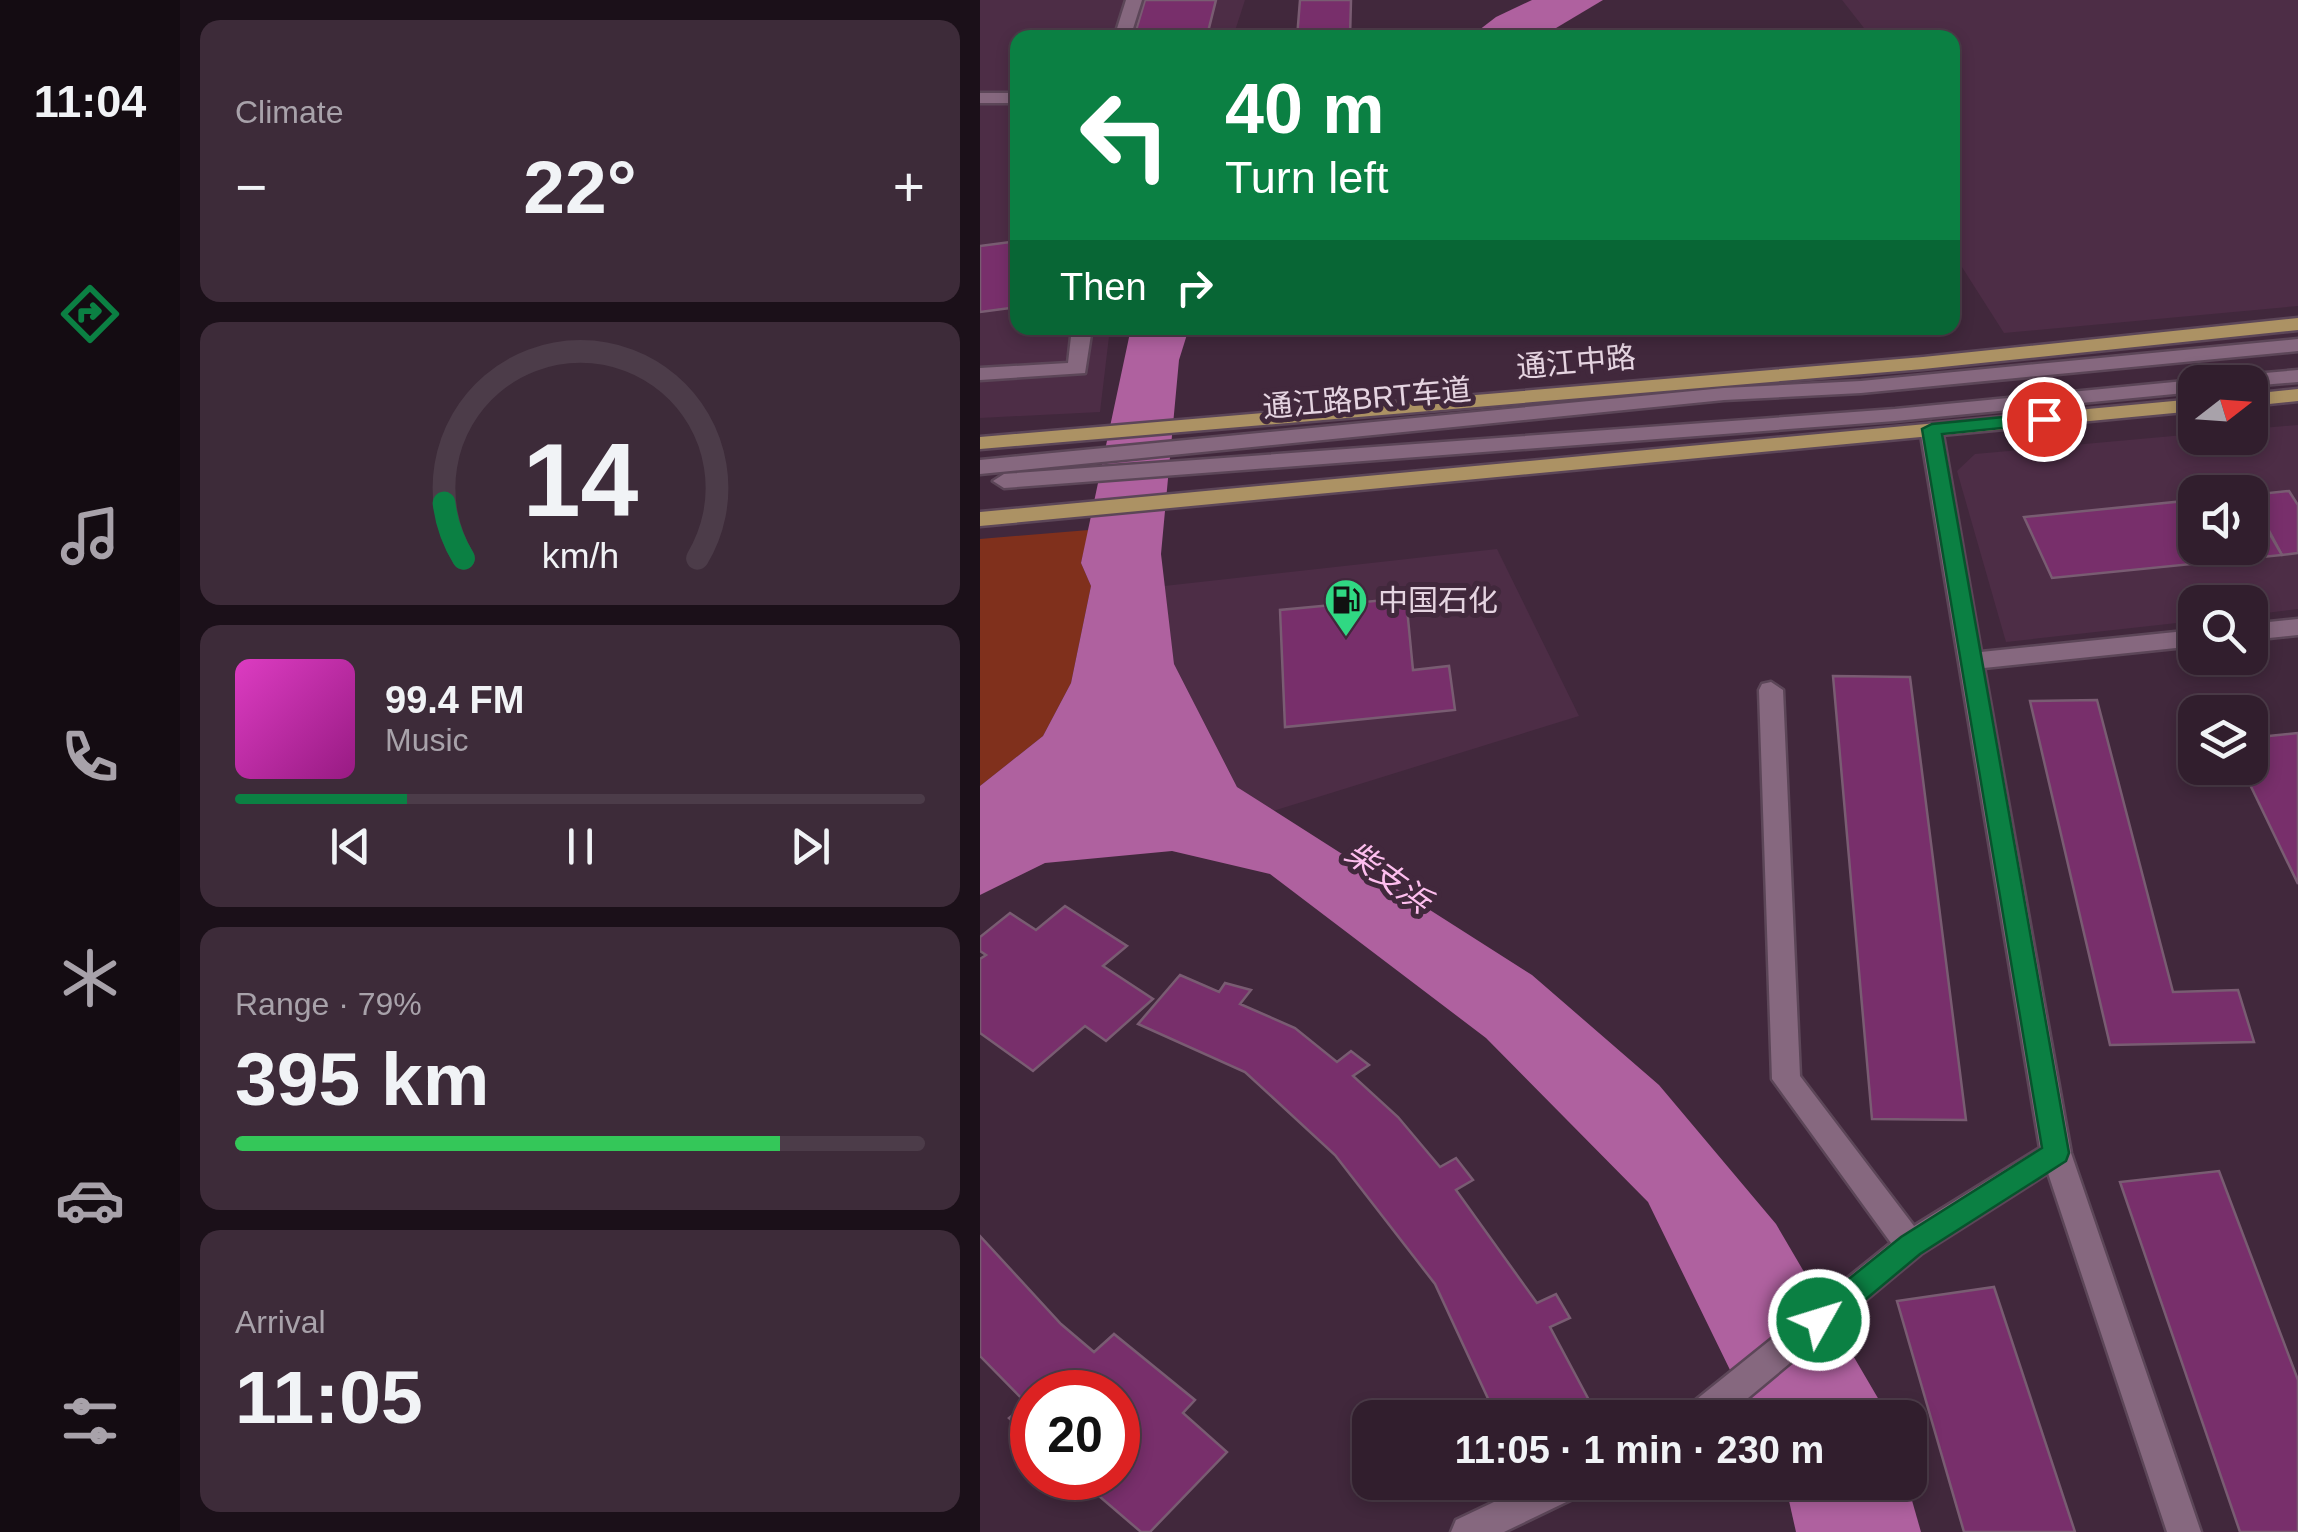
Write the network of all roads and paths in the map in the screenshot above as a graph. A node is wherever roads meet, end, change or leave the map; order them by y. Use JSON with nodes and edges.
{"nodes":[{"id":1,"x":1134,"y":0,"type":"edge"},
{"id":2,"x":1125,"y":30,"type":"edge"},
{"id":3,"x":980,"y":98,"type":"edge"},
{"id":4,"x":1010,"y":98,"type":"edge"},
{"id":5,"x":2298,"y":324,"type":"edge"},
{"id":6,"x":1081,"y":335,"type":"edge"},
{"id":7,"x":2298,"y":345,"type":"edge"},
{"id":8,"x":980,"y":374,"type":"edge"},
{"id":9,"x":2298,"y":376,"type":"edge"},
{"id":10,"x":2268,"y":379,"type":"edge"},
{"id":11,"x":2178,"y":388,"type":"edge"},
{"id":12,"x":2298,"y":395,"type":"edge"},
{"id":13,"x":2268,"y":398,"type":"edge"},
{"id":14,"x":2178,"y":407,"type":"edge"},
{"id":15,"x":1932,"y":429,"type":"junction"},
{"id":16,"x":980,"y":443,"type":"edge"},
{"id":17,"x":1089,"y":464,"type":"junction"},
{"id":18,"x":980,"y":467,"type":"edge"},
{"id":19,"x":980,"y":483,"type":"edge"},
{"id":20,"x":980,"y":519,"type":"edge"},
{"id":21,"x":2298,"y":627,"type":"edge"},
{"id":22,"x":2268,"y":630,"type":"edge"},
{"id":23,"x":2178,"y":640,"type":"edge"},
{"id":24,"x":1972,"y":661,"type":"junction"},
{"id":25,"x":1771,"y":690,"type":"dead end"},
{"id":26,"x":2056,"y":1153,"type":"junction"},
{"id":27,"x":1910,"y":1245,"type":"junction"},
{"id":28,"x":1720,"y":1400,"type":"edge"},
{"id":29,"x":1535,"y":1500,"type":"edge"},
{"id":30,"x":1468,"y":1532,"type":"edge"},
{"id":31,"x":2184,"y":1532,"type":"edge"}],
"edges":[{"from":1,"to":2,"type":"street"},
{"from":3,"to":4,"type":"street"},
{"from":5,"to":16,"type":"main road","name":"通江中路"},
{"from":6,"to":8,"type":"street"},
{"from":7,"to":17,"type":"street","name":"通江路BRT车道"},
{"from":9,"to":10,"type":"street"},
{"from":11,"to":17,"type":"street","name":"通江路BRT车道"},
{"from":12,"to":13,"type":"main road"},
{"from":14,"to":15,"type":"main road"},
{"from":15,"to":20,"type":"main road"},
{"from":15,"to":24,"type":"street"},
{"from":17,"to":18,"type":"street","name":"通江路BRT车道"},
{"from":17,"to":19,"type":"street","name":"通江路BRT车道"},
{"from":21,"to":22,"type":"street"},
{"from":23,"to":24,"type":"street"},
{"from":24,"to":26,"type":"street"},
{"from":25,"to":27,"type":"street"},
{"from":26,"to":27,"type":"street"},
{"from":26,"to":31,"type":"street"},
{"from":27,"to":28,"type":"street"},
{"from":29,"to":30,"type":"street"}]}
